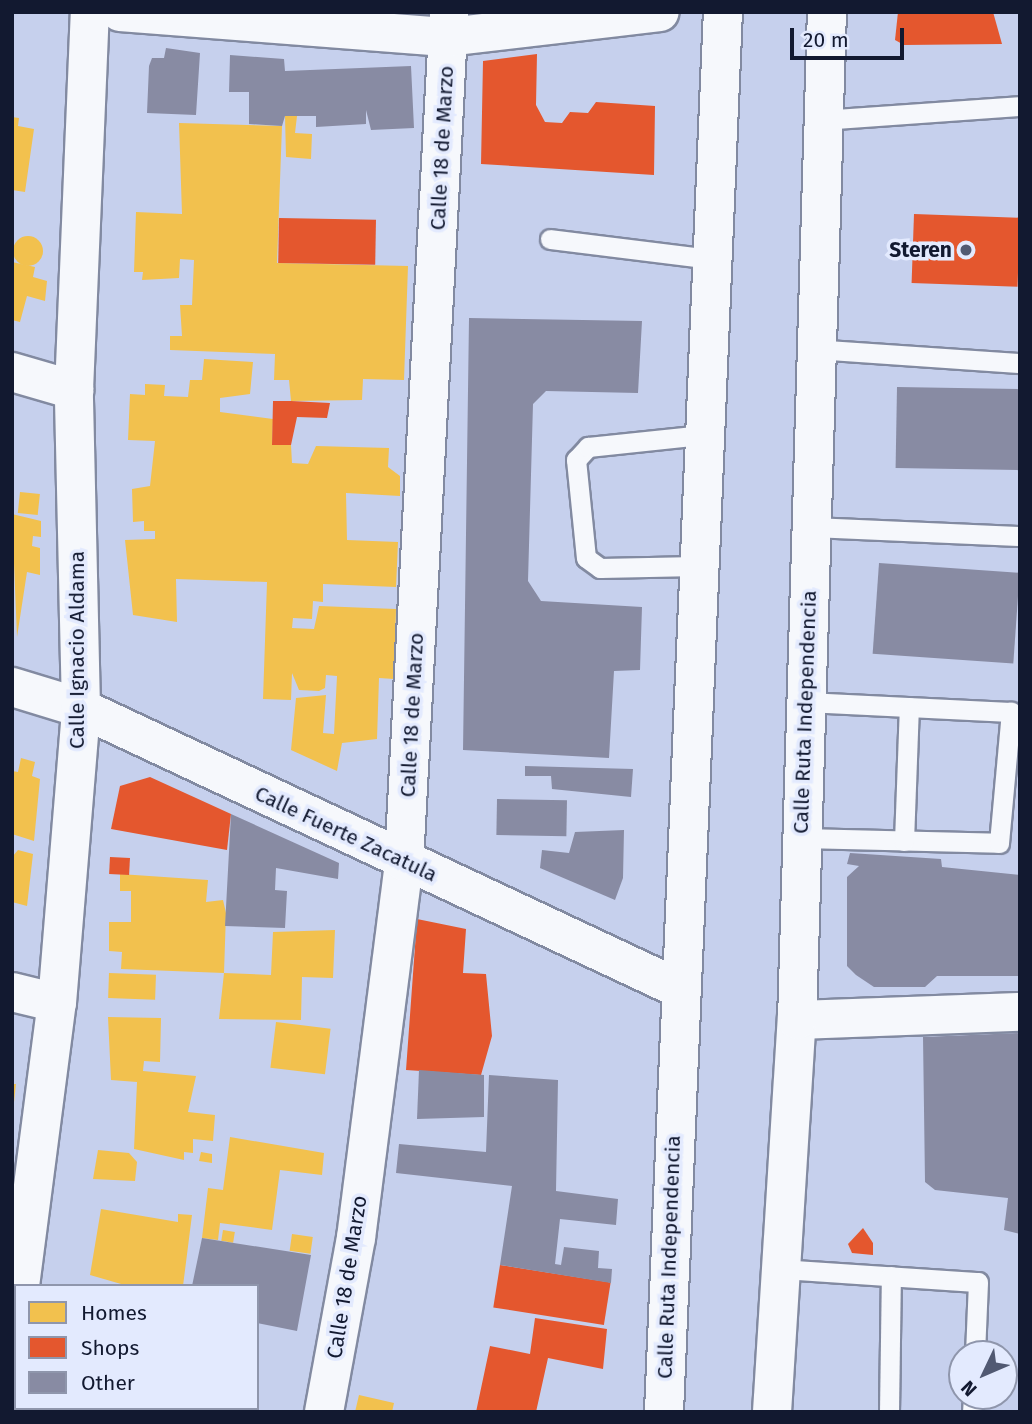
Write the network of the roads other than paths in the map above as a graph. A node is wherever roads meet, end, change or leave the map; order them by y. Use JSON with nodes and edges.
{"nodes":[{"id":1,"x":90,"y":12,"type":"edge"},
{"id":2,"x":120,"y":12,"type":"edge"},
{"id":3,"x":660,"y":12,"type":"edge"},
{"id":4,"x":723,"y":12,"type":"edge"},
{"id":5,"x":827,"y":12,"type":"edge"},
{"id":6,"x":449,"y":25,"type":"edge"},
{"id":7,"x":1020,"y":106,"type":"edge"},
{"id":8,"x":820,"y":120,"type":"junction"},
{"id":9,"x":550,"y":239,"type":"dead end"},
{"id":10,"x":711,"y":259,"type":"junction"},
{"id":11,"x":814,"y":349,"type":"junction"},
{"id":12,"x":1020,"y":363,"type":"edge"},
{"id":13,"x":12,"y":372,"type":"edge"},
{"id":14,"x":74,"y":390,"type":"junction"},
{"id":15,"x":703,"y":435,"type":"junction"},
{"id":16,"x":810,"y":527,"type":"junction"},
{"id":17,"x":1020,"y":536,"type":"edge"},
{"id":18,"x":697,"y":566,"type":"junction"},
{"id":19,"x":12,"y":687,"type":"edge"},
{"id":20,"x":805,"y":702,"type":"junction"},
{"id":21,"x":909,"y":707,"type":"junction"},
{"id":22,"x":81,"y":708,"type":"junction"},
{"id":23,"x":801,"y":838,"type":"junction"},
{"id":24,"x":904,"y":841,"type":"junction"},
{"id":25,"x":404,"y":862,"type":"junction"},
{"id":26,"x":678,"y":988,"type":"junction"},
{"id":27,"x":12,"y":992,"type":"edge"},
{"id":28,"x":57,"y":1003,"type":"junction"},
{"id":29,"x":1020,"y":1012,"type":"edge"},
{"id":30,"x":797,"y":1020,"type":"junction"},
{"id":31,"x":780,"y":1269,"type":"junction"},
{"id":32,"x":891,"y":1276,"type":"junction"},
{"id":33,"x":20,"y":1284,"type":"edge"},
{"id":34,"x":976,"y":1340,"type":"edge"},
{"id":35,"x":324,"y":1412,"type":"edge"},
{"id":36,"x":664,"y":1412,"type":"edge"},
{"id":37,"x":772,"y":1412,"type":"edge"},
{"id":38,"x":890,"y":1412,"type":"edge"}],
"edges":[{"from":1,"to":14,"type":"street","name":"Calle Ignacio Aldama"},
{"from":2,"to":6,"type":"street"},
{"from":3,"to":6,"type":"street"},
{"from":4,"to":10,"type":"street","name":"Calle Ruta Independencia"},
{"from":5,"to":8,"type":"street","name":"Calle Ruta Independencia"},
{"from":6,"to":25,"type":"street","name":"Calle 18 de Marzo"},
{"from":7,"to":8,"type":"lane"},
{"from":8,"to":11,"type":"street","name":"Calle Ruta Independencia"},
{"from":9,"to":10,"type":"lane"},
{"from":10,"to":15,"type":"street","name":"Calle Ruta Independencia"},
{"from":11,"to":12,"type":"lane"},
{"from":11,"to":16,"type":"street","name":"Calle Ruta Independencia"},
{"from":13,"to":14,"type":"street"},
{"from":14,"to":22,"type":"street","name":"Calle Ignacio Aldama"},
{"from":15,"to":18,"type":"street","name":"Calle Ruta Independencia"},
{"from":15,"to":18,"type":"lane"},
{"from":16,"to":17,"type":"lane"},
{"from":16,"to":20,"type":"street","name":"Calle Ruta Independencia"},
{"from":18,"to":26,"type":"street","name":"Calle Ruta Independencia"},
{"from":19,"to":22,"type":"street","name":"Calle Fuerte Zacatula"},
{"from":20,"to":21,"type":"lane"},
{"from":20,"to":23,"type":"street","name":"Calle Ruta Independencia"},
{"from":21,"to":24,"type":"lane"},
{"from":21,"to":24,"type":"lane"},
{"from":22,"to":25,"type":"street","name":"Calle Fuerte Zacatula"},
{"from":22,"to":28,"type":"street","name":"Calle Ignacio Aldama"},
{"from":23,"to":24,"type":"lane"},
{"from":23,"to":30,"type":"street","name":"Calle Ruta Independencia"},
{"from":25,"to":26,"type":"street","name":"Calle Fuerte Zacatula"},
{"from":25,"to":35,"type":"street","name":"Calle 18 de Marzo"},
{"from":26,"to":36,"type":"street","name":"Calle Ruta Independencia"},
{"from":27,"to":28,"type":"street"},
{"from":28,"to":33,"type":"street","name":"Calle Ignacio Aldama"},
{"from":29,"to":30,"type":"street"},
{"from":30,"to":31,"type":"street","name":"Calle Ruta Independencia"},
{"from":31,"to":32,"type":"lane"},
{"from":31,"to":37,"type":"street","name":"Calle Ruta Independencia"},
{"from":32,"to":34,"type":"lane"},
{"from":32,"to":38,"type":"lane"}]}
